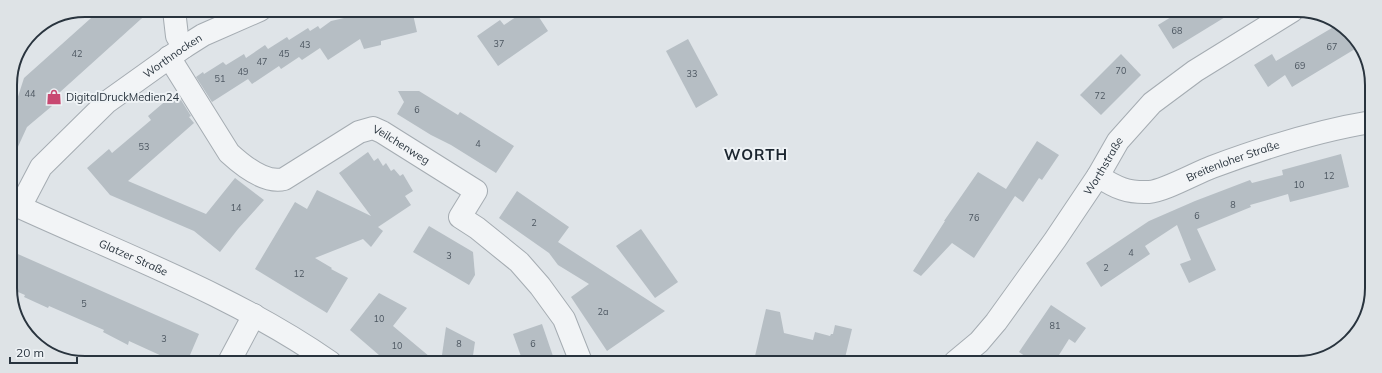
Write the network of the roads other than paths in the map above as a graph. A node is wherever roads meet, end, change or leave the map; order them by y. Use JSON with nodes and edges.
{"nodes":[{"id":1,"x":175,"y":17,"type":"edge"},
{"id":2,"x":245,"y":17,"type":"edge"},
{"id":3,"x":1284,"y":17,"type":"edge"},
{"id":4,"x":177,"y":52,"type":"junction"},
{"id":5,"x":1365,"y":123,"type":"edge"},
{"id":6,"x":1098,"y":176,"type":"junction"},
{"id":7,"x":17,"y":203,"type":"edge"},
{"id":8,"x":17,"y":205,"type":"edge"},
{"id":9,"x":254,"y":315,"type":"junction"},
{"id":10,"x":232,"y":356,"type":"edge"},
{"id":11,"x":320,"y":356,"type":"edge"},
{"id":12,"x":579,"y":356,"type":"edge"},
{"id":13,"x":962,"y":356,"type":"edge"}],
"edges":[{"from":1,"to":4,"type":"street"},
{"from":2,"to":4,"type":"street","name":"Worthnocken"},
{"from":3,"to":6,"type":"street","name":"Worthstraße"},
{"from":4,"to":7,"type":"street","name":"Worthnocken"},
{"from":4,"to":12,"type":"street","name":"Veilchenweg"},
{"from":5,"to":6,"type":"street","name":"Breitenloher Straße"},
{"from":6,"to":13,"type":"street","name":"Worthstraße"},
{"from":8,"to":9,"type":"street","name":"Glatzer Straße"},
{"from":9,"to":10,"type":"street"},
{"from":9,"to":11,"type":"street","name":"Glatzer Straße"}]}
